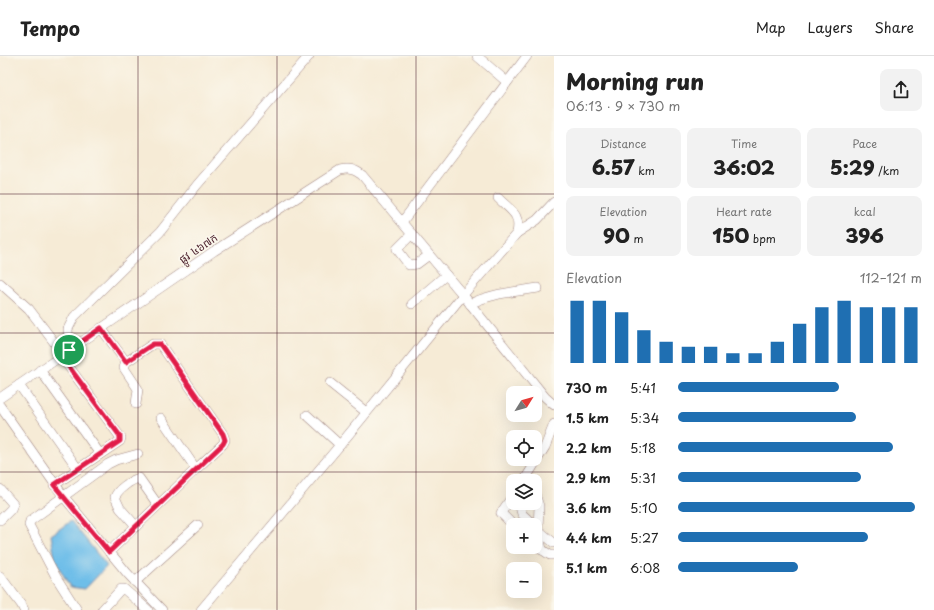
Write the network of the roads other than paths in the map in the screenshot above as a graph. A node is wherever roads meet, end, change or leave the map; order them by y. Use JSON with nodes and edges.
{"nodes":[{"id":1,"x":310,"y":56,"type":"edge"},
{"id":2,"x":477,"y":56,"type":"edge"},
{"id":3,"x":527,"y":56,"type":"edge"},
{"id":4,"x":507,"y":82,"type":"junction"},
{"id":5,"x":498,"y":198,"type":"dead end"},
{"id":6,"x":554,"y":202,"type":"edge"},
{"id":7,"x":402,"y":222,"type":"junction"},
{"id":8,"x":517,"y":233,"type":"junction"},
{"id":9,"x":412,"y":234,"type":"junction"},
{"id":10,"x":429,"y":255,"type":"junction"},
{"id":11,"x":446,"y":275,"type":"junction"},
{"id":12,"x":0,"y":283,"type":"edge"},
{"id":13,"x":538,"y":288,"type":"dead end"},
{"id":14,"x":463,"y":295,"type":"junction"},
{"id":15,"x":412,"y":304,"type":"dead end"},
{"id":16,"x":470,"y":304,"type":"junction"},
{"id":17,"x":101,"y":328,"type":"junction"},
{"id":18,"x":64,"y":353,"type":"junction"},
{"id":19,"x":126,"y":362,"type":"junction"},
{"id":20,"x":40,"y":370,"type":"junction"},
{"id":21,"x":330,"y":383,"type":"dead end"},
{"id":22,"x":19,"y":385,"type":"junction"},
{"id":23,"x":0,"y":398,"type":"edge"},
{"id":24,"x":136,"y":404,"type":"dead end"},
{"id":25,"x":554,"y":404,"type":"edge"},
{"id":26,"x":0,"y":406,"type":"edge"},
{"id":27,"x":366,"y":412,"type":"junction"},
{"id":28,"x":307,"y":414,"type":"dead end"},
{"id":29,"x":161,"y":418,"type":"dead end"},
{"id":30,"x":554,"y":424,"type":"edge"},
{"id":31,"x":340,"y":445,"type":"junction"},
{"id":32,"x":100,"y":454,"type":"junction"},
{"id":33,"x":138,"y":454,"type":"dead end"},
{"id":34,"x":78,"y":469,"type":"junction"},
{"id":35,"x":196,"y":469,"type":"junction"},
{"id":36,"x":530,"y":474,"type":"edge"},
{"id":37,"x":54,"y":485,"type":"junction"},
{"id":38,"x":0,"y":490,"type":"edge"},
{"id":39,"x":64,"y":497,"type":"junction"},
{"id":40,"x":158,"y":505,"type":"junction"},
{"id":41,"x":506,"y":506,"type":"edge"},
{"id":42,"x":506,"y":518,"type":"edge"},
{"id":43,"x":0,"y":520,"type":"edge"},
{"id":44,"x":198,"y":525,"type":"dead end"},
{"id":45,"x":136,"y":526,"type":"junction"},
{"id":46,"x":542,"y":533,"type":"edge"},
{"id":47,"x":554,"y":543,"type":"edge"},
{"id":48,"x":542,"y":550,"type":"edge"},
{"id":49,"x":109,"y":552,"type":"junction"},
{"id":50,"x":554,"y":555,"type":"edge"},
{"id":51,"x":0,"y":576,"type":"edge"},
{"id":52,"x":135,"y":582,"type":"junction"},
{"id":53,"x":24,"y":610,"type":"edge"},
{"id":54,"x":76,"y":610,"type":"edge"},
{"id":55,"x":102,"y":610,"type":"edge"},
{"id":56,"x":148,"y":610,"type":"edge"},
{"id":57,"x":162,"y":610,"type":"edge"},
{"id":58,"x":201,"y":610,"type":"edge"}],
"edges":[{"from":1,"to":18,"type":"street"},
{"from":2,"to":4,"type":"street"},
{"from":3,"to":4,"type":"street"},
{"from":4,"to":7,"type":"street"},
{"from":5,"to":8,"type":"street"},
{"from":6,"to":8,"type":"street"},
{"from":7,"to":9,"type":"street","name":"ផ្លូវ ៤៦៧ក"},
{"from":7,"to":17,"type":"street","name":"ផ្លូវ ៤៦៧ក"},
{"from":8,"to":14,"type":"street"},
{"from":9,"to":10,"type":"street","name":"ផ្លូវ ៤៦៧ក"},
{"from":9,"to":10,"type":"street"},
{"from":10,"to":11,"type":"street","name":"ផ្លូវ ៤៦៧ក"},
{"from":11,"to":14,"type":"street","name":"ផ្លូវ ៤៦៧ក"},
{"from":11,"to":15,"type":"street"},
{"from":12,"to":18,"type":"street"},
{"from":13,"to":16,"type":"street"},
{"from":14,"to":16,"type":"street","name":"ផ្លូវ ៤៦៧ក"},
{"from":14,"to":27,"type":"street"},
{"from":16,"to":25,"type":"street","name":"ផ្លូវ ៤៦៧ក"},
{"from":17,"to":18,"type":"street","name":"ផ្លូវ ៤៦៧ក"},
{"from":17,"to":19,"type":"street"},
{"from":18,"to":20,"type":"street","name":"ផ្លូវ ៤៦៧ក"},
{"from":18,"to":32,"type":"street"},
{"from":19,"to":24,"type":"street"},
{"from":19,"to":35,"type":"street"},
{"from":20,"to":22,"type":"street","name":"ផ្លូវ ៤៦៧ក"},
{"from":20,"to":32,"type":"street"},
{"from":21,"to":27,"type":"street"},
{"from":22,"to":23,"type":"street","name":"ផ្លូវ ៤៦៧ក"},
{"from":22,"to":34,"type":"street"},
{"from":26,"to":37,"type":"street"},
{"from":27,"to":31,"type":"street"},
{"from":28,"to":31,"type":"street"},
{"from":29,"to":35,"type":"street"},
{"from":30,"to":36,"type":"street"},
{"from":31,"to":58,"type":"street"},
{"from":32,"to":34,"type":"street"},
{"from":33,"to":39,"type":"street"},
{"from":34,"to":37,"type":"street"},
{"from":35,"to":40,"type":"street"},
{"from":37,"to":39,"type":"street"},
{"from":38,"to":43,"type":"street"},
{"from":39,"to":49,"type":"street"},
{"from":39,"to":54,"type":"street"},
{"from":40,"to":45,"type":"street"},
{"from":40,"to":45,"type":"street"},
{"from":41,"to":42,"type":"street"},
{"from":44,"to":52,"type":"street"},
{"from":45,"to":49,"type":"street"},
{"from":46,"to":47,"type":"street"},
{"from":48,"to":50,"type":"street"},
{"from":49,"to":52,"type":"street"},
{"from":51,"to":53,"type":"street"},
{"from":52,"to":57,"type":"street"},
{"from":55,"to":56,"type":"street"}]}
